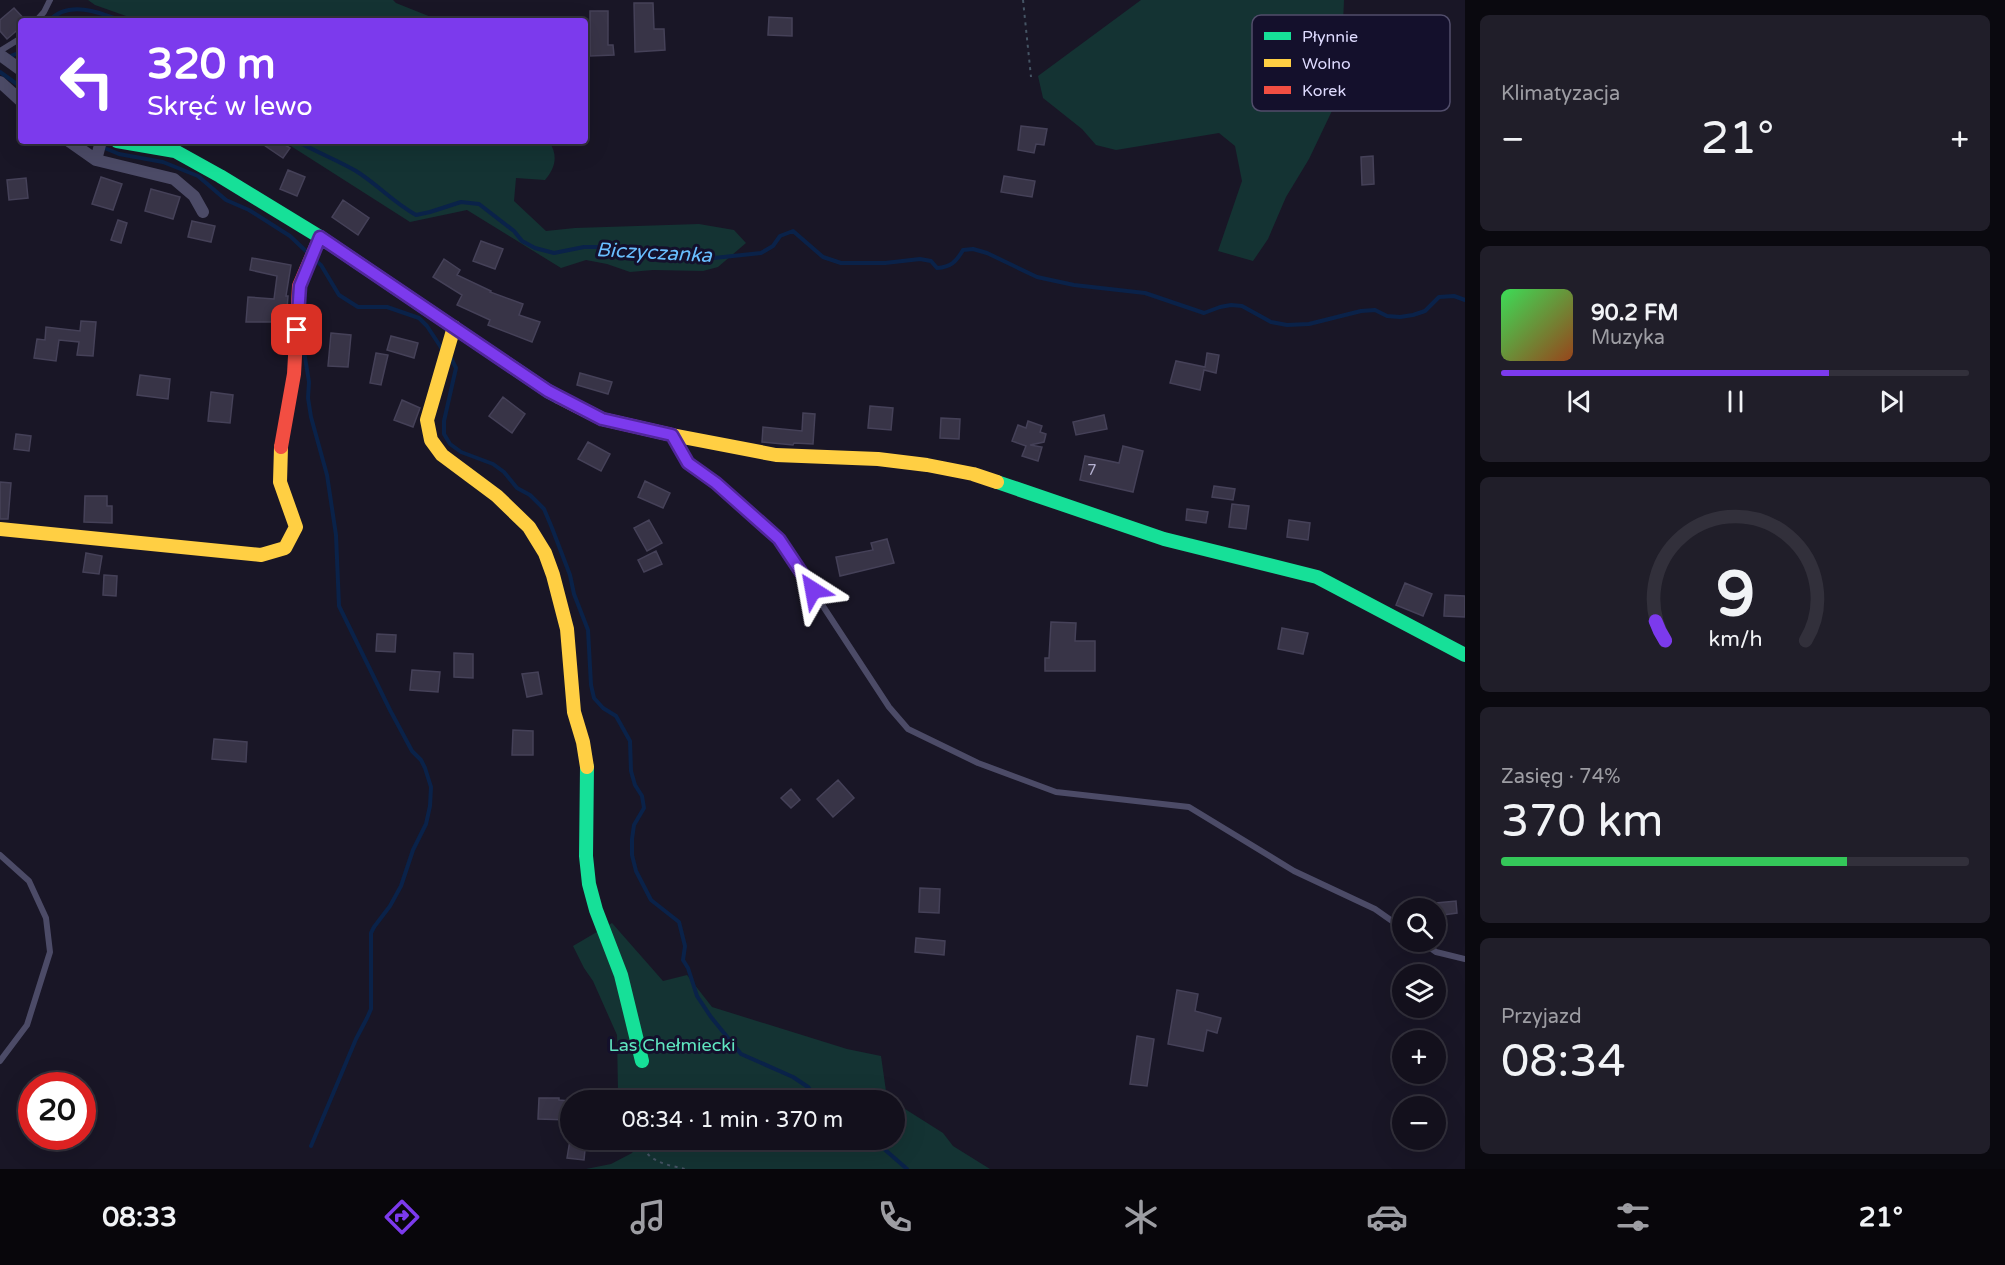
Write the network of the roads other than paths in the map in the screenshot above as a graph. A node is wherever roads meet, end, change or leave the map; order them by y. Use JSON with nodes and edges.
{"nodes":[{"id":1,"x":50,"y":0,"type":"edge"},
{"id":2,"x":39,"y":18,"type":"edge"},
{"id":3,"x":18,"y":43,"type":"edge"},
{"id":4,"x":8,"y":59,"type":"edge"},
{"id":5,"x":0,"y":82,"type":"edge"},
{"id":6,"x":18,"y":98,"type":"edge"},
{"id":7,"x":73,"y":144,"type":"edge"},
{"id":8,"x":100,"y":144,"type":"edge"},
{"id":9,"x":134,"y":144,"type":"edge"},
{"id":10,"x":96,"y":160,"type":"junction"},
{"id":11,"x":203,"y":212,"type":"dead end"},
{"id":12,"x":320,"y":237,"type":"junction"},
{"id":13,"x":454,"y":327,"type":"junction"},
{"id":14,"x":672,"y":435,"type":"junction"},
{"id":15,"x":0,"y":529,"type":"edge"},
{"id":16,"x":1465,"y":655,"type":"edge"},
{"id":17,"x":0,"y":855,"type":"edge"},
{"id":18,"x":1392,"y":921,"type":"edge"},
{"id":19,"x":1436,"y":952,"type":"edge"},
{"id":20,"x":1465,"y":959,"type":"edge"},
{"id":21,"x":0,"y":1061,"type":"edge"},
{"id":22,"x":642,"y":1061,"type":"dead end"}],
"edges":[{"from":1,"to":2,"type":"lane"},
{"from":3,"to":4,"type":"lane"},
{"from":5,"to":6,"type":"street"},
{"from":7,"to":10,"type":"street"},
{"from":8,"to":10,"type":"street"},
{"from":9,"to":12,"type":"street"},
{"from":10,"to":11,"type":"street"},
{"from":12,"to":13,"type":"street"},
{"from":12,"to":15,"type":"street"},
{"from":13,"to":14,"type":"street"},
{"from":13,"to":22,"type":"street"},
{"from":14,"to":16,"type":"street"},
{"from":14,"to":18,"type":"lane"},
{"from":17,"to":21,"type":"lane"},
{"from":19,"to":20,"type":"lane"}]}
